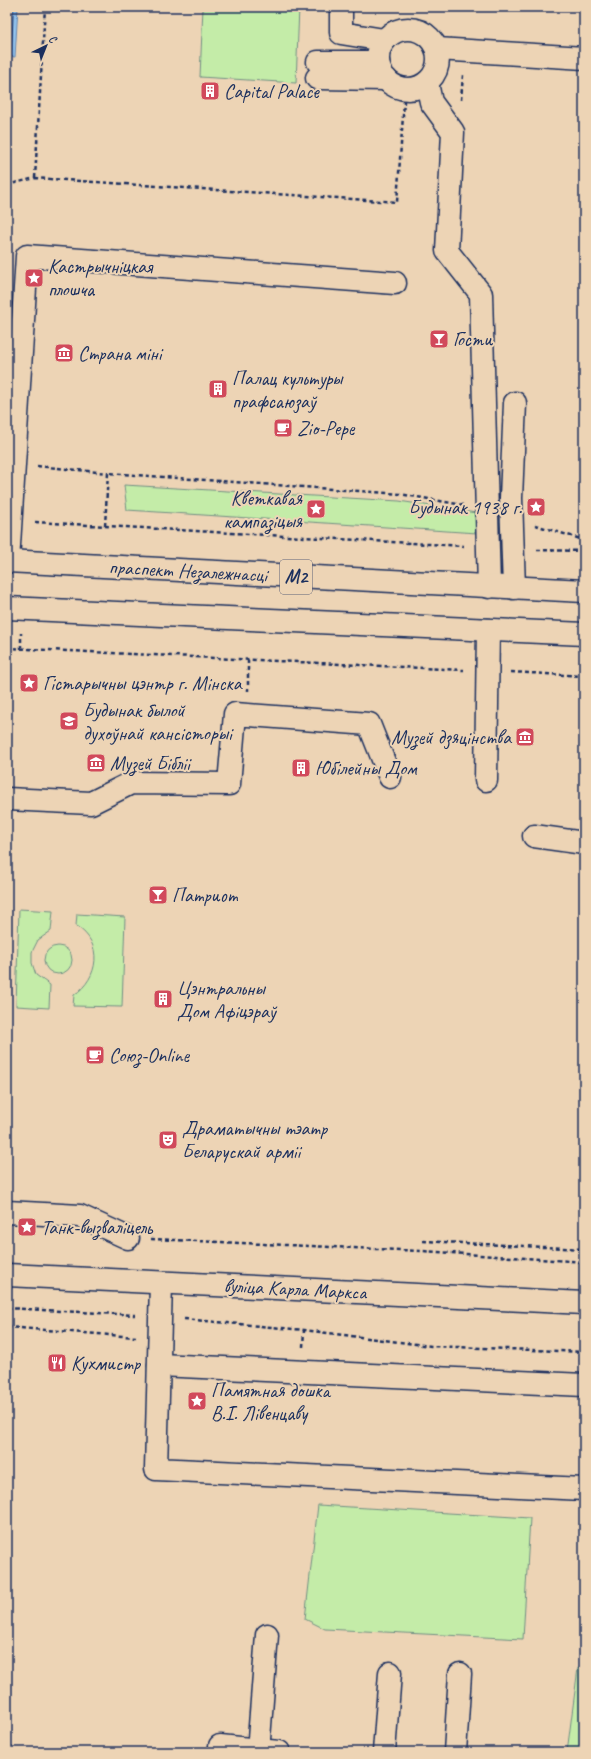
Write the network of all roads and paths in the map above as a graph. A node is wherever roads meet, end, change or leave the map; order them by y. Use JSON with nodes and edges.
{"nodes":[{"id":1,"x":45,"y":7,"type":"edge"},
{"id":2,"x":341,"y":7,"type":"edge"},
{"id":3,"x":384,"y":40,"type":"junction"},
{"id":4,"x":437,"y":56,"type":"junction"},
{"id":5,"x":584,"y":58,"type":"edge"},
{"id":6,"x":317,"y":70,"type":"dead end"},
{"id":7,"x":382,"y":70,"type":"junction"},
{"id":8,"x":584,"y":71,"type":"edge"},
{"id":9,"x":427,"y":83,"type":"junction"},
{"id":10,"x":404,"y":101,"type":"dead end"},
{"id":11,"x":35,"y":178,"type":"junction"},
{"id":12,"x":7,"y":185,"type":"edge"},
{"id":13,"x":395,"y":282,"type":"dead end"},
{"id":14,"x":515,"y":403,"type":"dead end"},
{"id":15,"x":14,"y":465,"type":"junction"},
{"id":16,"x":108,"y":473,"type":"junction"},
{"id":17,"x":467,"y":506,"type":"dead end"},
{"id":18,"x":10,"y":521,"type":"junction"},
{"id":19,"x":105,"y":526,"type":"junction"},
{"id":20,"x":489,"y":548,"type":"junction"},
{"id":21,"x":513,"y":549,"type":"junction"},
{"id":22,"x":584,"y":552,"type":"edge"},
{"id":23,"x":7,"y":561,"type":"edge"},
{"id":24,"x":489,"y":587,"type":"junction"},
{"id":25,"x":514,"y":588,"type":"junction"},
{"id":26,"x":584,"y":591,"type":"edge"},
{"id":27,"x":7,"y":608,"type":"edge"},
{"id":28,"x":488,"y":630,"type":"junction"},
{"id":29,"x":584,"y":634,"type":"edge"},
{"id":30,"x":7,"y":648,"type":"edge"},
{"id":31,"x":248,"y":660,"type":"junction"},
{"id":32,"x":487,"y":671,"type":"junction"},
{"id":33,"x":584,"y":676,"type":"edge"},
{"id":34,"x":248,"y":696,"type":"dead end"},
{"id":35,"x":390,"y":777,"type":"dead end"},
{"id":36,"x":486,"y":780,"type":"dead end"},
{"id":37,"x":7,"y":799,"type":"edge"},
{"id":38,"x":534,"y":836,"type":"dead end"},
{"id":39,"x":584,"y":843,"type":"edge"},
{"id":40,"x":7,"y":1212,"type":"edge"},
{"id":41,"x":128,"y":1238,"type":"joint"},
{"id":42,"x":423,"y":1241,"type":"dead end"},
{"id":43,"x":584,"y":1249,"type":"edge"},
{"id":44,"x":584,"y":1262,"type":"edge"},
{"id":45,"x":7,"y":1275,"type":"edge"},
{"id":46,"x":161,"y":1283,"type":"junction"},
{"id":47,"x":584,"y":1303,"type":"edge"},
{"id":48,"x":7,"y":1308,"type":"edge"},
{"id":49,"x":160,"y":1317,"type":"junction"},
{"id":50,"x":7,"y":1327,"type":"edge"},
{"id":51,"x":160,"y":1340,"type":"junction"},
{"id":52,"x":584,"y":1352,"type":"edge"},
{"id":53,"x":159,"y":1365,"type":"junction"},
{"id":54,"x":584,"y":1385,"type":"edge"},
{"id":55,"x":584,"y":1489,"type":"edge"},
{"id":56,"x":267,"y":1635,"type":"dead end"},
{"id":57,"x":390,"y":1673,"type":"dead end"},
{"id":58,"x":460,"y":1674,"type":"dead end"},
{"id":59,"x":220,"y":1746,"type":"dead end"},
{"id":60,"x":265,"y":1751,"type":"edge"},
{"id":61,"x":384,"y":1752,"type":"edge"},
{"id":62,"x":455,"y":1752,"type":"edge"}],
"edges":[{"from":1,"to":11,"type":"path"},
{"from":2,"to":3,"type":"main road"},
{"from":3,"to":4,"type":"main road"},
{"from":3,"to":7,"type":"main road"},
{"from":4,"to":5,"type":"main road"},
{"from":4,"to":8,"type":"main road"},
{"from":4,"to":9,"type":"main road"},
{"from":6,"to":7,"type":"main road"},
{"from":7,"to":9,"type":"main road"},
{"from":9,"to":20,"type":"main road"},
{"from":10,"to":11,"type":"path"},
{"from":11,"to":12,"type":"path"},
{"from":13,"to":15,"type":"main road"},
{"from":14,"to":21,"type":"main road"},
{"from":15,"to":16,"type":"path"},
{"from":15,"to":18,"type":"main road"},
{"from":16,"to":17,"type":"path"},
{"from":16,"to":19,"type":"path"},
{"from":18,"to":19,"type":"path"},
{"from":18,"to":23,"type":"main road"},
{"from":19,"to":20,"type":"path"},
{"from":20,"to":24,"type":"main road"},
{"from":21,"to":22,"type":"path"},
{"from":21,"to":25,"type":"main road"},
{"from":23,"to":24,"type":"main road","name":"праспект Незалежнасці","number":"М2"},
{"from":24,"to":25,"type":"main road","name":"праспект Незалежнасці","number":"М2"},
{"from":25,"to":26,"type":"main road","name":"праспект Незалежнасці","number":"М2"},
{"from":27,"to":28,"type":"main road","number":"М2"},
{"from":28,"to":29,"type":"main road","number":"М2"},
{"from":28,"to":32,"type":"main road"},
{"from":30,"to":31,"type":"path"},
{"from":31,"to":32,"type":"path"},
{"from":31,"to":34,"type":"path"},
{"from":32,"to":33,"type":"path"},
{"from":32,"to":36,"type":"main road"},
{"from":35,"to":37,"type":"main road"},
{"from":38,"to":39,"type":"main road"},
{"from":40,"to":41,"type":"main road"},
{"from":41,"to":44,"type":"path"},
{"from":42,"to":43,"type":"path"},
{"from":45,"to":46,"type":"main road","name":"вуліца Карла Маркса"},
{"from":46,"to":47,"type":"main road","name":"вуліца Карла Маркса"},
{"from":46,"to":49,"type":"main road"},
{"from":48,"to":49,"type":"path"},
{"from":49,"to":51,"type":"main road"},
{"from":49,"to":52,"type":"path"},
{"from":50,"to":51,"type":"path"},
{"from":51,"to":53,"type":"main road"},
{"from":53,"to":54,"type":"main road"},
{"from":53,"to":55,"type":"main road"},
{"from":56,"to":60,"type":"main road"},
{"from":57,"to":61,"type":"main road"},
{"from":58,"to":62,"type":"main road"},
{"from":59,"to":60,"type":"main road"}]}
